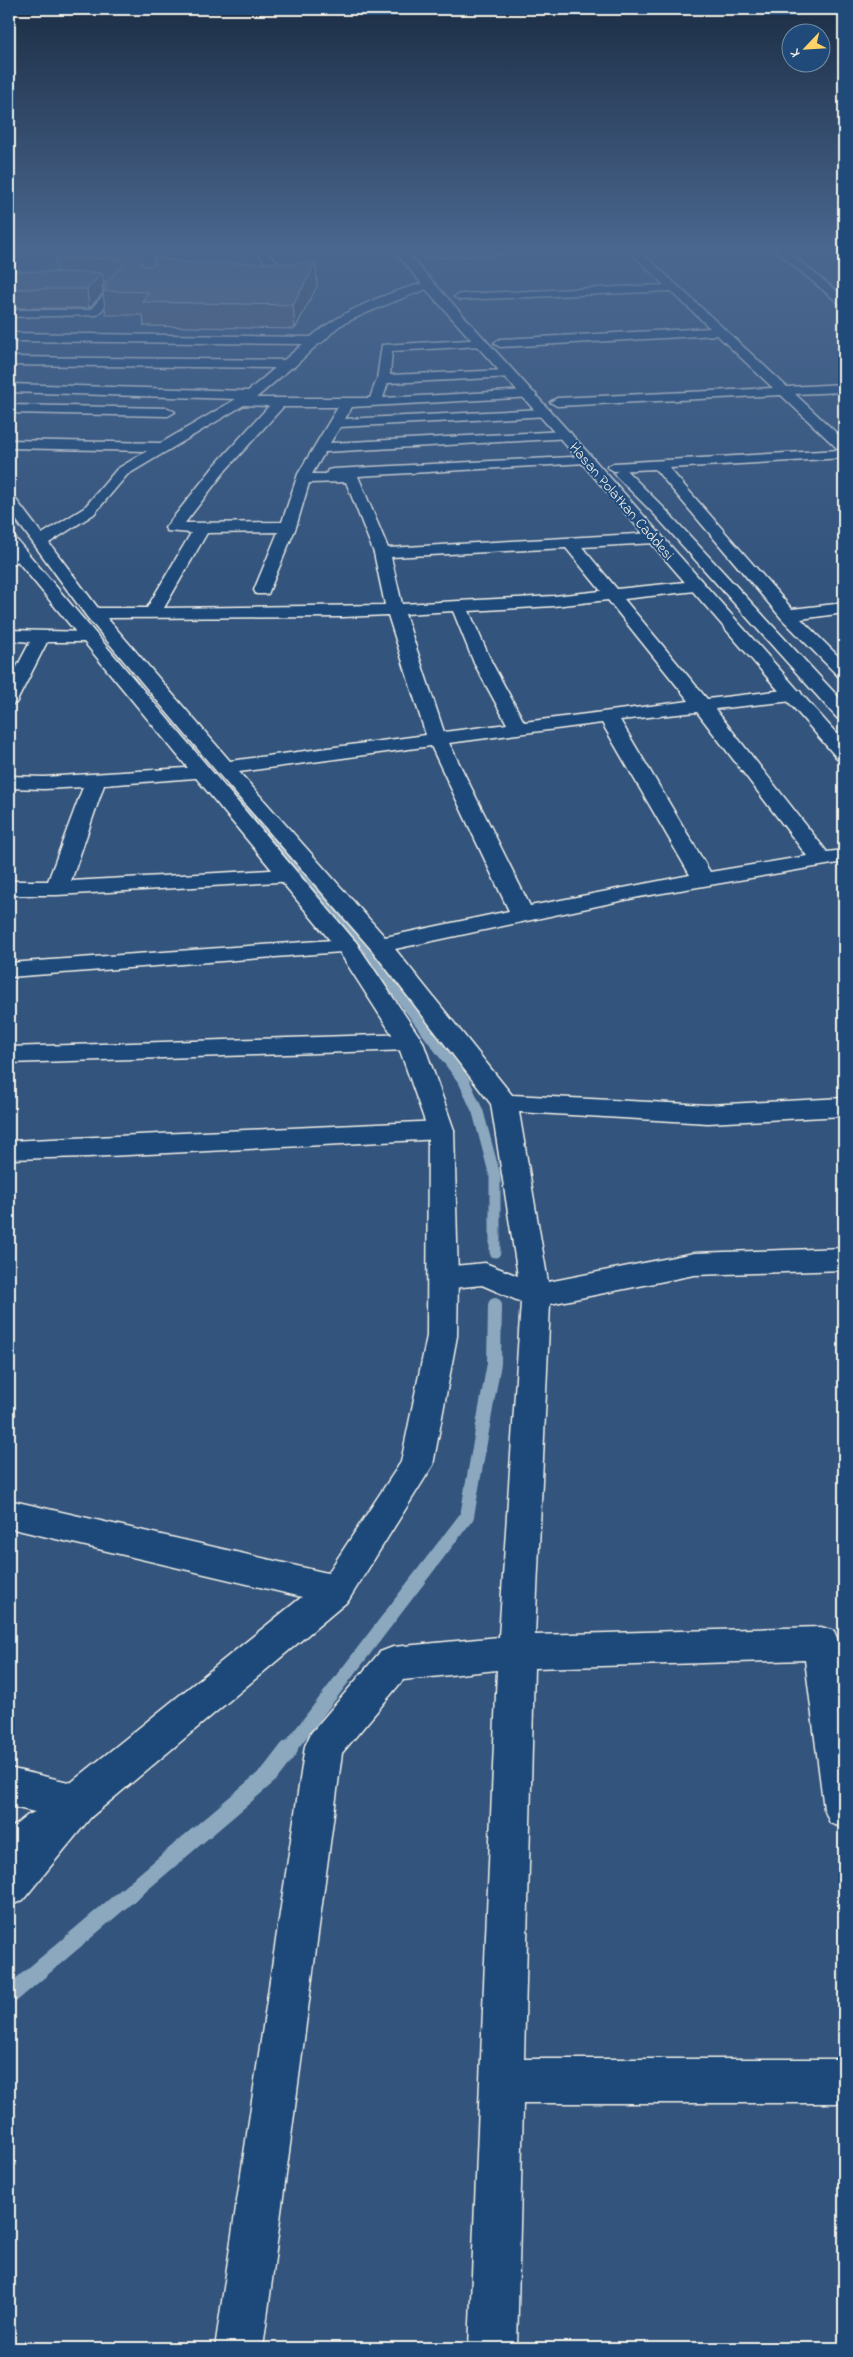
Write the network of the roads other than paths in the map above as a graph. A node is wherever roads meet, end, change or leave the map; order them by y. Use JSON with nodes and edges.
{"nodes":[{"id":1,"x":295,"y":360,"type":"edge"},
{"id":2,"x":385,"y":360,"type":"edge"},
{"id":3,"x":500,"y":360,"type":"edge"},
{"id":4,"x":751,"y":360,"type":"edge"},
{"id":5,"x":9,"y":361,"type":"edge"},
{"id":6,"x":290,"y":364,"type":"junction"},
{"id":7,"x":508,"y":374,"type":"junction"},
{"id":8,"x":383,"y":379,"type":"junction"},
{"id":9,"x":9,"y":388,"type":"edge"},
{"id":10,"x":844,"y":388,"type":"edge"},
{"id":11,"x":544,"y":389,"type":"dead end"},
{"id":12,"x":785,"y":392,"type":"junction"},
{"id":13,"x":529,"y":394,"type":"junction"},
{"id":14,"x":246,"y":398,"type":"junction"},
{"id":15,"x":348,"y":402,"type":"junction"},
{"id":16,"x":375,"y":402,"type":"junction"},
{"id":17,"x":557,"y":402,"type":"junction"},
{"id":18,"x":278,"y":404,"type":"junction"},
{"id":19,"x":9,"y":409,"type":"edge"},
{"id":20,"x":224,"y":413,"type":"junction"},
{"id":21,"x":544,"y":414,"type":"junction"},
{"id":22,"x":570,"y":416,"type":"dead end"},
{"id":23,"x":336,"y":423,"type":"junction"},
{"id":24,"x":565,"y":435,"type":"junction"},
{"id":25,"x":9,"y":444,"type":"edge"},
{"id":26,"x":166,"y":447,"type":"junction"},
{"id":27,"x":844,"y":447,"type":"edge"},
{"id":28,"x":320,"y":448,"type":"junction"},
{"id":29,"x":602,"y":452,"type":"dead end"},
{"id":30,"x":844,"y":454,"type":"edge"},
{"id":31,"x":586,"y":459,"type":"junction"},
{"id":32,"x":658,"y":464,"type":"junction"},
{"id":33,"x":614,"y":467,"type":"junction"},
{"id":34,"x":305,"y":476,"type":"junction"},
{"id":35,"x":9,"y":500,"type":"edge"},
{"id":36,"x":288,"y":527,"type":"junction"},
{"id":37,"x":202,"y":528,"type":"junction"},
{"id":38,"x":655,"y":538,"type":"junction"},
{"id":39,"x":571,"y":544,"type":"junction"},
{"id":40,"x":19,"y":549,"type":"edge"},
{"id":41,"x":382,"y":553,"type":"junction"},
{"id":42,"x":695,"y":586,"type":"junction"},
{"id":43,"x":262,"y":590,"type":"dead end"},
{"id":44,"x":614,"y":594,"type":"junction"},
{"id":45,"x":459,"y":606,"type":"junction"},
{"id":46,"x":844,"y":608,"type":"edge"},
{"id":47,"x":395,"y":610,"type":"junction"},
{"id":48,"x":152,"y":613,"type":"junction"},
{"id":49,"x":788,"y":614,"type":"junction"},
{"id":50,"x":90,"y":625,"type":"junction"},
{"id":51,"x":9,"y":635,"type":"edge"},
{"id":52,"x":41,"y":637,"type":"junction"},
{"id":53,"x":844,"y":672,"type":"edge"},
{"id":54,"x":793,"y":695,"type":"junction"},
{"id":55,"x":9,"y":699,"type":"edge"},
{"id":56,"x":703,"y":706,"type":"junction"},
{"id":57,"x":844,"y":714,"type":"edge"},
{"id":58,"x":608,"y":716,"type":"junction"},
{"id":59,"x":519,"y":728,"type":"junction"},
{"id":60,"x":437,"y":739,"type":"junction"},
{"id":61,"x":844,"y":754,"type":"edge"},
{"id":62,"x":212,"y":770,"type":"junction"},
{"id":63,"x":96,"y":780,"type":"junction"},
{"id":64,"x":9,"y":782,"type":"edge"},
{"id":65,"x":844,"y":856,"type":"edge"},
{"id":66,"x":822,"y":860,"type":"junction"},
{"id":67,"x":287,"y":876,"type":"junction"},
{"id":68,"x":702,"y":879,"type":"junction"},
{"id":69,"x":9,"y":888,"type":"edge"},
{"id":70,"x":57,"y":888,"type":"junction"},
{"id":71,"x":522,"y":914,"type":"junction"},
{"id":72,"x":380,"y":945,"type":"junction"},
{"id":73,"x":347,"y":946,"type":"junction"},
{"id":74,"x":9,"y":970,"type":"edge"},
{"id":75,"x":410,"y":1042,"type":"junction"},
{"id":76,"x":9,"y":1055,"type":"edge"},
{"id":77,"x":504,"y":1103,"type":"junction"},
{"id":78,"x":844,"y":1107,"type":"edge"},
{"id":79,"x":441,"y":1130,"type":"junction"},
{"id":80,"x":9,"y":1150,"type":"edge"},
{"id":81,"x":844,"y":1259,"type":"edge"},
{"id":82,"x":443,"y":1278,"type":"junction"},
{"id":83,"x":536,"y":1296,"type":"junction"},
{"id":84,"x":9,"y":1514,"type":"edge"},
{"id":85,"x":336,"y":1590,"type":"junction"},
{"id":86,"x":516,"y":1652,"type":"junction"},
{"id":87,"x":9,"y":1787,"type":"edge"},
{"id":88,"x":77,"y":1802,"type":"junction"},
{"id":89,"x":844,"y":1809,"type":"edge"},
{"id":90,"x":9,"y":1854,"type":"edge"},
{"id":91,"x":9,"y":1886,"type":"edge"},
{"id":92,"x":502,"y":2081,"type":"junction"},
{"id":93,"x":844,"y":2081,"type":"edge"},
{"id":94,"x":239,"y":2348,"type":"edge"},
{"id":95,"x":492,"y":2348,"type":"edge"}],
"edges":[{"from":1,"to":6,"type":"street"},
{"from":2,"to":8,"type":"street"},
{"from":3,"to":7,"type":"street","name":"Hasan Polatkan Caddesi"},
{"from":4,"to":12,"type":"street"},
{"from":5,"to":6,"type":"street"},
{"from":6,"to":14,"type":"street"},
{"from":7,"to":8,"type":"street"},
{"from":7,"to":13,"type":"street","name":"Hasan Polatkan Caddesi"},
{"from":8,"to":16,"type":"street"},
{"from":9,"to":14,"type":"street"},
{"from":10,"to":12,"type":"street"},
{"from":11,"to":17,"type":"street","name":"Hasan Polatkan Caddesi"},
{"from":12,"to":17,"type":"street"},
{"from":12,"to":27,"type":"street"},
{"from":13,"to":16,"type":"street"},
{"from":13,"to":21,"type":"street","name":"Hasan Polatkan Caddesi"},
{"from":14,"to":18,"type":"street"},
{"from":14,"to":20,"type":"street"},
{"from":15,"to":16,"type":"street"},
{"from":15,"to":18,"type":"street"},
{"from":15,"to":23,"type":"street"},
{"from":17,"to":22,"type":"street","name":"Hasan Polatkan Caddesi"},
{"from":18,"to":37,"type":"street"},
{"from":19,"to":20,"type":"street"},
{"from":20,"to":26,"type":"street"},
{"from":21,"to":23,"type":"street"},
{"from":21,"to":24,"type":"street","name":"Hasan Polatkan Caddesi"},
{"from":23,"to":28,"type":"street"},
{"from":24,"to":28,"type":"street"},
{"from":24,"to":31,"type":"street","name":"Hasan Polatkan Caddesi"},
{"from":25,"to":26,"type":"street"},
{"from":26,"to":40,"type":"street"},
{"from":28,"to":34,"type":"street"},
{"from":29,"to":33,"type":"street","name":"Hasan Polatkan Caddesi"},
{"from":30,"to":32,"type":"street"},
{"from":31,"to":34,"type":"street"},
{"from":31,"to":38,"type":"street","name":"Hasan Polatkan Caddesi"},
{"from":32,"to":33,"type":"street"},
{"from":32,"to":49,"type":"street"},
{"from":33,"to":57,"type":"street","name":"Hasan Polatkan Caddesi"},
{"from":34,"to":36,"type":"street"},
{"from":34,"to":41,"type":"street"},
{"from":35,"to":40,"type":"street"},
{"from":36,"to":37,"type":"street"},
{"from":36,"to":43,"type":"street"},
{"from":37,"to":48,"type":"street"},
{"from":38,"to":39,"type":"street"},
{"from":38,"to":42,"type":"street","name":"Hasan Polatkan Caddesi"},
{"from":39,"to":41,"type":"street"},
{"from":39,"to":44,"type":"street"},
{"from":40,"to":50,"type":"street"},
{"from":41,"to":47,"type":"street"},
{"from":42,"to":44,"type":"street"},
{"from":42,"to":54,"type":"street","name":"Hasan Polatkan Caddesi"},
{"from":44,"to":45,"type":"street"},
{"from":44,"to":56,"type":"street"},
{"from":45,"to":47,"type":"street"},
{"from":45,"to":59,"type":"street"},
{"from":46,"to":49,"type":"street"},
{"from":47,"to":48,"type":"street"},
{"from":47,"to":60,"type":"street"},
{"from":48,"to":50,"type":"street"},
{"from":49,"to":53,"type":"street"},
{"from":50,"to":52,"type":"street"},
{"from":50,"to":62,"type":"street"},
{"from":51,"to":52,"type":"street"},
{"from":52,"to":55,"type":"street"},
{"from":54,"to":56,"type":"street"},
{"from":54,"to":61,"type":"street","name":"Hasan Polatkan Caddesi"},
{"from":56,"to":58,"type":"street"},
{"from":56,"to":66,"type":"street"},
{"from":58,"to":59,"type":"street"},
{"from":58,"to":68,"type":"street"},
{"from":59,"to":60,"type":"street"},
{"from":60,"to":62,"type":"street"},
{"from":60,"to":71,"type":"street"},
{"from":62,"to":63,"type":"street"},
{"from":62,"to":67,"type":"street"},
{"from":62,"to":72,"type":"street"},
{"from":63,"to":64,"type":"street"},
{"from":63,"to":70,"type":"street"},
{"from":65,"to":66,"type":"street"},
{"from":66,"to":68,"type":"street"},
{"from":67,"to":70,"type":"street"},
{"from":67,"to":73,"type":"street"},
{"from":68,"to":71,"type":"street"},
{"from":69,"to":70,"type":"street"},
{"from":71,"to":72,"type":"street"},
{"from":72,"to":77,"type":"street"},
{"from":73,"to":74,"type":"street"},
{"from":73,"to":75,"type":"street"},
{"from":75,"to":76,"type":"street"},
{"from":75,"to":79,"type":"street"},
{"from":77,"to":78,"type":"street"},
{"from":77,"to":83,"type":"street"},
{"from":79,"to":80,"type":"street"},
{"from":79,"to":82,"type":"street"},
{"from":81,"to":83,"type":"street"},
{"from":82,"to":83,"type":"street"},
{"from":82,"to":85,"type":"street"},
{"from":83,"to":86,"type":"street"},
{"from":84,"to":85,"type":"street"},
{"from":85,"to":88,"type":"street"},
{"from":86,"to":89,"type":"street"},
{"from":86,"to":92,"type":"street"},
{"from":86,"to":94,"type":"street"},
{"from":87,"to":88,"type":"street"},
{"from":88,"to":90,"type":"street"},
{"from":88,"to":91,"type":"street"},
{"from":92,"to":93,"type":"street"},
{"from":92,"to":95,"type":"street"}]}
